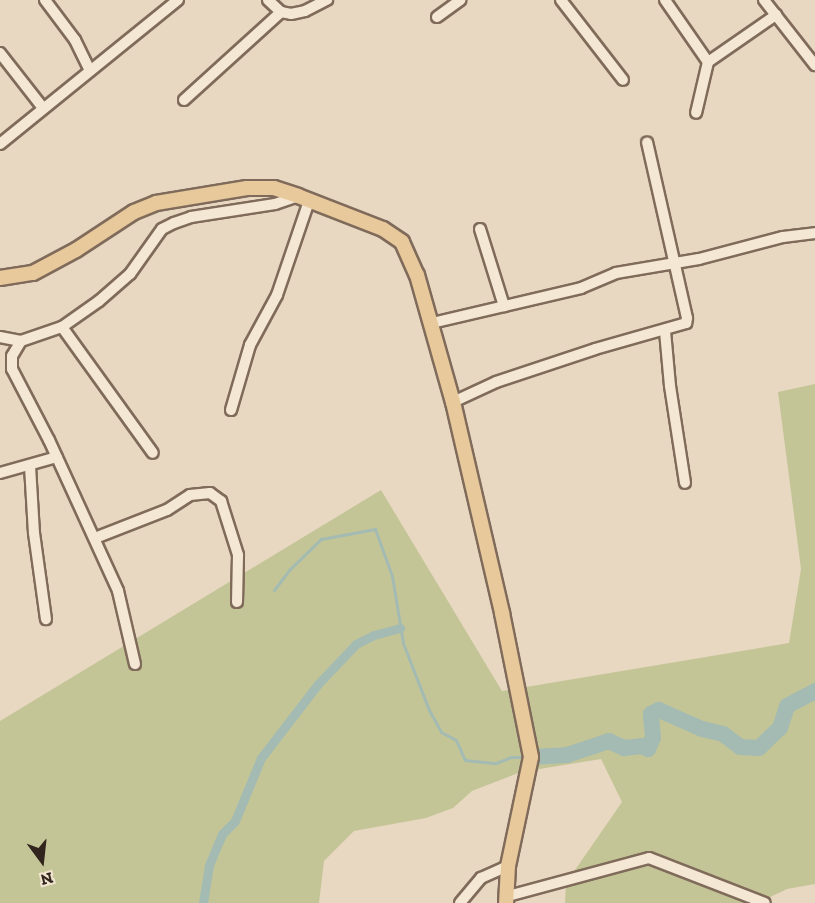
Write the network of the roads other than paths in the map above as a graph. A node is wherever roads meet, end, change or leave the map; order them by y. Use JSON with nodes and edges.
{"nodes":[{"id":1,"x":45,"y":0,"type":"edge"},
{"id":2,"x":178,"y":0,"type":"edge"},
{"id":3,"x":268,"y":0,"type":"edge"},
{"id":4,"x":327,"y":0,"type":"edge"},
{"id":5,"x":460,"y":0,"type":"edge"},
{"id":6,"x":561,"y":0,"type":"edge"},
{"id":7,"x":665,"y":0,"type":"edge"},
{"id":8,"x":764,"y":0,"type":"edge"},
{"id":9,"x":281,"y":12,"type":"junction"},
{"id":10,"x":776,"y":15,"type":"junction"},
{"id":11,"x":437,"y":17,"type":"dead end"},
{"id":12,"x":0,"y":53,"type":"edge"},
{"id":13,"x":708,"y":62,"type":"junction"},
{"id":14,"x":815,"y":65,"type":"edge"},
{"id":15,"x":90,"y":71,"type":"junction"},
{"id":16,"x":622,"y":80,"type":"dead end"},
{"id":17,"x":184,"y":100,"type":"dead end"},
{"id":18,"x":43,"y":108,"type":"junction"},
{"id":19,"x":696,"y":113,"type":"dead end"},
{"id":20,"x":647,"y":142,"type":"dead end"},
{"id":21,"x":0,"y":144,"type":"edge"},
{"id":22,"x":303,"y":198,"type":"junction"},
{"id":23,"x":480,"y":229,"type":"dead end"},
{"id":24,"x":815,"y":233,"type":"edge"},
{"id":25,"x":674,"y":261,"type":"junction"},
{"id":26,"x":0,"y":278,"type":"edge"},
{"id":27,"x":504,"y":306,"type":"junction"},
{"id":28,"x":432,"y":323,"type":"junction"},
{"id":29,"x":62,"y":327,"type":"junction"},
{"id":30,"x":665,"y":331,"type":"junction"},
{"id":31,"x":0,"y":337,"type":"edge"},
{"id":32,"x":21,"y":341,"type":"junction"},
{"id":33,"x":453,"y":402,"type":"junction"},
{"id":34,"x":231,"y":410,"type":"dead end"},
{"id":35,"x":153,"y":453,"type":"dead end"},
{"id":36,"x":57,"y":457,"type":"junction"},
{"id":37,"x":30,"y":466,"type":"junction"},
{"id":38,"x":0,"y":473,"type":"edge"},
{"id":39,"x":685,"y":483,"type":"dead end"},
{"id":40,"x":95,"y":538,"type":"junction"},
{"id":41,"x":237,"y":602,"type":"dead end"},
{"id":42,"x":46,"y":619,"type":"dead end"},
{"id":43,"x":135,"y":664,"type":"dead end"},
{"id":44,"x":508,"y":866,"type":"junction"},
{"id":45,"x":507,"y":900,"type":"edge"},
{"id":46,"x":460,"y":903,"type":"edge"},
{"id":47,"x":765,"y":903,"type":"edge"}],
"edges":[{"from":1,"to":15,"type":"street"},
{"from":2,"to":15,"type":"street"},
{"from":3,"to":9,"type":"street"},
{"from":4,"to":9,"type":"street"},
{"from":5,"to":11,"type":"street"},
{"from":6,"to":16,"type":"street"},
{"from":7,"to":13,"type":"street"},
{"from":8,"to":10,"type":"street"},
{"from":9,"to":17,"type":"street"},
{"from":10,"to":13,"type":"street"},
{"from":10,"to":14,"type":"street"},
{"from":12,"to":18,"type":"street"},
{"from":13,"to":19,"type":"street"},
{"from":15,"to":18,"type":"street"},
{"from":18,"to":21,"type":"street"},
{"from":20,"to":25,"type":"street"},
{"from":22,"to":26,"type":"main road"},
{"from":22,"to":28,"type":"main road"},
{"from":22,"to":29,"type":"street"},
{"from":22,"to":34,"type":"street"},
{"from":23,"to":27,"type":"street"},
{"from":24,"to":25,"type":"street"},
{"from":25,"to":27,"type":"street"},
{"from":25,"to":30,"type":"street"},
{"from":27,"to":28,"type":"street"},
{"from":28,"to":33,"type":"main road"},
{"from":29,"to":32,"type":"street"},
{"from":29,"to":35,"type":"street"},
{"from":30,"to":33,"type":"street"},
{"from":30,"to":39,"type":"street"},
{"from":31,"to":32,"type":"street"},
{"from":32,"to":36,"type":"street"},
{"from":33,"to":44,"type":"main road"},
{"from":36,"to":37,"type":"street"},
{"from":36,"to":40,"type":"street"},
{"from":37,"to":38,"type":"street"},
{"from":37,"to":42,"type":"street"},
{"from":40,"to":41,"type":"street"},
{"from":40,"to":43,"type":"street"},
{"from":44,"to":45,"type":"main road"},
{"from":44,"to":46,"type":"street"},
{"from":45,"to":47,"type":"street"}]}
